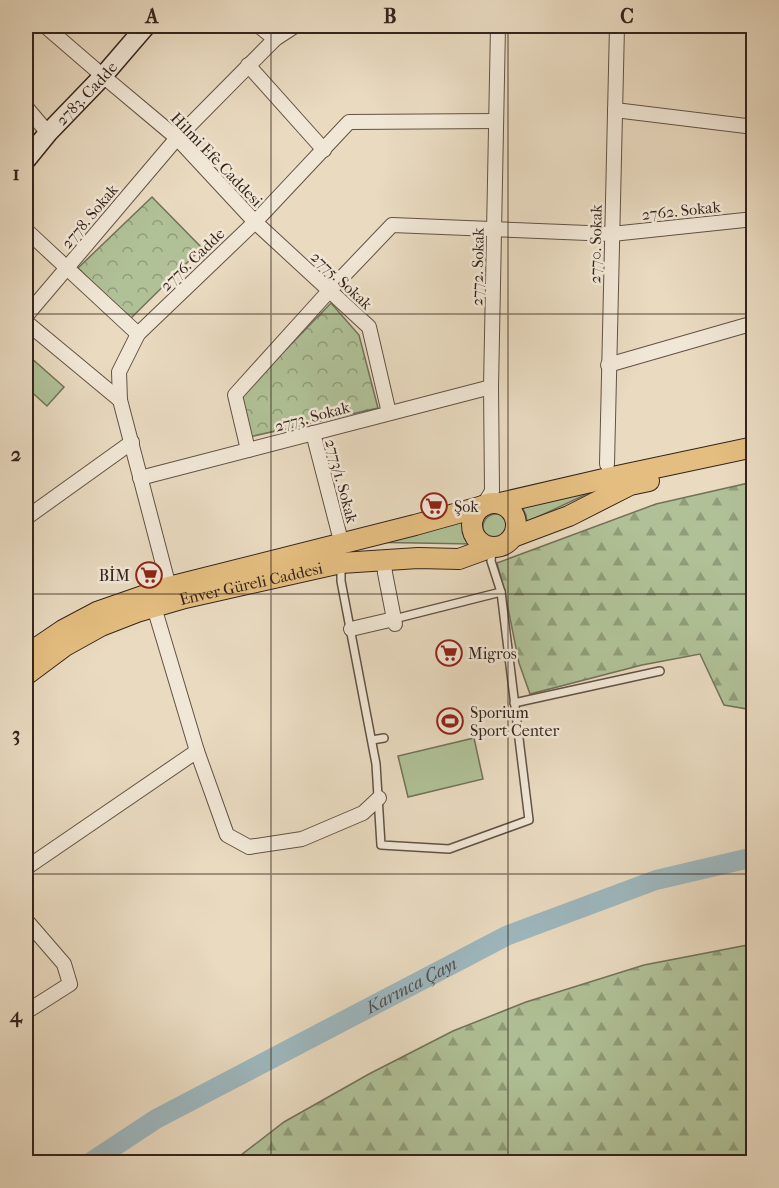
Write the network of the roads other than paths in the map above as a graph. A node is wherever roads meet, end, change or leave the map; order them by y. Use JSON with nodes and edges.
{"nodes":[{"id":1,"x":45,"y":26,"type":"edge"},
{"id":2,"x":146,"y":26,"type":"edge"},
{"id":3,"x":260,"y":26,"type":"edge"},
{"id":4,"x":295,"y":26,"type":"edge"},
{"id":5,"x":498,"y":26,"type":"edge"},
{"id":6,"x":617,"y":26,"type":"edge"},
{"id":7,"x":275,"y":39,"type":"junction"},
{"id":8,"x":248,"y":65,"type":"junction"},
{"id":9,"x":103,"y":76,"type":"junction"},
{"id":10,"x":26,"y":107,"type":"edge"},
{"id":11,"x":615,"y":110,"type":"junction"},
{"id":12,"x":496,"y":121,"type":"junction"},
{"id":13,"x":753,"y":127,"type":"edge"},
{"id":14,"x":48,"y":133,"type":"junction"},
{"id":15,"x":177,"y":138,"type":"junction"},
{"id":16,"x":324,"y":150,"type":"junction"},
{"id":17,"x":26,"y":160,"type":"edge"},
{"id":18,"x":753,"y":219,"type":"edge"},
{"id":19,"x":255,"y":222,"type":"junction"},
{"id":20,"x":26,"y":230,"type":"edge"},
{"id":21,"x":494,"y":230,"type":"junction"},
{"id":22,"x":612,"y":234,"type":"junction"},
{"id":23,"x":66,"y":268,"type":"junction"},
{"id":24,"x":329,"y":291,"type":"junction"},
{"id":25,"x":26,"y":316,"type":"edge"},
{"id":26,"x":26,"y":322,"type":"edge"},
{"id":27,"x":753,"y":323,"type":"edge"},
{"id":28,"x":138,"y":334,"type":"junction"},
{"id":29,"x":608,"y":365,"type":"junction"},
{"id":30,"x":491,"y":387,"type":"junction"},
{"id":31,"x":120,"y":400,"type":"junction"},
{"id":32,"x":389,"y":413,"type":"junction"},
{"id":33,"x":313,"y":433,"type":"junction"},
{"id":34,"x":132,"y":442,"type":"junction"},
{"id":35,"x":753,"y":447,"type":"edge"},
{"id":36,"x":248,"y":450,"type":"junction"},
{"id":37,"x":753,"y":458,"type":"edge"},
{"id":38,"x":607,"y":464,"type":"dead end"},
{"id":39,"x":141,"y":478,"type":"junction"},
{"id":40,"x":492,"y":500,"type":"junction"},
{"id":41,"x":26,"y":518,"type":"edge"},
{"id":42,"x":340,"y":537,"type":"dead end"},
{"id":43,"x":513,"y":537,"type":"junction"},
{"id":44,"x":492,"y":547,"type":"junction"},
{"id":45,"x":384,"y":560,"type":"junction"},
{"id":46,"x":341,"y":563,"type":"junction"},
{"id":47,"x":169,"y":588,"type":"junction"},
{"id":48,"x":501,"y":592,"type":"junction"},
{"id":49,"x":154,"y":607,"type":"junction"},
{"id":50,"x":394,"y":621,"type":"junction"},
{"id":51,"x":351,"y":629,"type":"junction"},
{"id":52,"x":26,"y":655,"type":"edge"},
{"id":53,"x":660,"y":671,"type":"dead end"},
{"id":54,"x":26,"y":675,"type":"edge"},
{"id":55,"x":514,"y":703,"type":"junction"},
{"id":56,"x":384,"y":738,"type":"dead end"},
{"id":57,"x":372,"y":740,"type":"junction"},
{"id":58,"x":197,"y":752,"type":"junction"},
{"id":59,"x":379,"y":798,"type":"junction"},
{"id":60,"x":26,"y":868,"type":"edge"},
{"id":61,"x":26,"y":920,"type":"edge"},
{"id":62,"x":26,"y":1012,"type":"edge"}],
"edges":[{"from":1,"to":9,"type":"street","name":"Hilmi Efe Caddesi"},
{"from":2,"to":9,"type":"main road","name":"2783. Cadde"},
{"from":3,"to":7,"type":"street"},
{"from":4,"to":7,"type":"street","name":"2778. Sokak"},
{"from":5,"to":12,"type":"street","name":"2772. Sokak"},
{"from":6,"to":11,"type":"street","name":"2770. Sokak"},
{"from":7,"to":8,"type":"street","name":"2778. Sokak"},
{"from":8,"to":15,"type":"street","name":"2778. Sokak"},
{"from":8,"to":16,"type":"street"},
{"from":9,"to":14,"type":"main road","name":"2783. Cadde"},
{"from":9,"to":15,"type":"street","name":"Hilmi Efe Caddesi"},
{"from":10,"to":14,"type":"street"},
{"from":11,"to":13,"type":"street"},
{"from":11,"to":22,"type":"street","name":"2770. Sokak"},
{"from":12,"to":16,"type":"street","name":"2776. Cadde"},
{"from":12,"to":21,"type":"street","name":"2772. Sokak"},
{"from":14,"to":17,"type":"main road","name":"2783. Cadde"},
{"from":15,"to":19,"type":"street","name":"Hilmi Efe Caddesi"},
{"from":15,"to":23,"type":"street","name":"2778. Sokak"},
{"from":16,"to":19,"type":"street","name":"2776. Cadde"},
{"from":18,"to":22,"type":"street","name":"2762. Sokak"},
{"from":19,"to":24,"type":"street","name":"2775. Sokak"},
{"from":19,"to":28,"type":"street","name":"2776. Cadde"},
{"from":20,"to":23,"type":"street"},
{"from":21,"to":22,"type":"street","name":"2762. Sokak"},
{"from":21,"to":24,"type":"street","name":"2762. Sokak"},
{"from":21,"to":30,"type":"street","name":"2772. Sokak"},
{"from":22,"to":29,"type":"street","name":"2770. Sokak"},
{"from":23,"to":25,"type":"street","name":"2778. Sokak"},
{"from":23,"to":28,"type":"street"},
{"from":24,"to":32,"type":"street","name":"2775. Sokak"},
{"from":24,"to":36,"type":"street","name":"2762. Sokak"},
{"from":26,"to":31,"type":"street"},
{"from":27,"to":29,"type":"street"},
{"from":28,"to":31,"type":"street","name":"2776. Cadde"},
{"from":29,"to":38,"type":"street","name":"2770. Sokak"},
{"from":30,"to":32,"type":"street","name":"2773. Sokak"},
{"from":30,"to":40,"type":"street","name":"2772. Sokak"},
{"from":31,"to":34,"type":"street","name":"2776. Cadde"},
{"from":32,"to":33,"type":"street","name":"2773. Sokak"},
{"from":33,"to":36,"type":"street","name":"2773. Sokak"},
{"from":33,"to":42,"type":"street","name":"2773/1. Sokak"},
{"from":34,"to":39,"type":"street","name":"2776. Cadde"},
{"from":34,"to":41,"type":"street"},
{"from":35,"to":40,"type":"main road","name":"Enver Güreli Caddesi"},
{"from":36,"to":39,"type":"street","name":"2773. Sokak"},
{"from":37,"to":43,"type":"main road"},
{"from":39,"to":47,"type":"street","name":"2776. Cadde"},
{"from":40,"to":43,"type":"main road"},
{"from":40,"to":44,"type":"main road"},
{"from":40,"to":47,"type":"main road","name":"Enver Güreli Caddesi"},
{"from":43,"to":44,"type":"main road"},
{"from":44,"to":45,"type":"main road","name":"Enver Güreli Caddesi"},
{"from":44,"to":48,"type":"lane"},
{"from":45,"to":46,"type":"main road","name":"Enver Güreli Caddesi"},
{"from":45,"to":50,"type":"street"},
{"from":46,"to":49,"type":"main road","name":"Enver Güreli Caddesi"},
{"from":46,"to":51,"type":"lane"},
{"from":47,"to":52,"type":"main road","name":"Enver Güreli Caddesi"},
{"from":48,"to":50,"type":"lane"},
{"from":48,"to":55,"type":"lane"},
{"from":49,"to":54,"type":"main road","name":"Enver Güreli Caddesi"},
{"from":49,"to":58,"type":"street"},
{"from":50,"to":51,"type":"street"},
{"from":51,"to":57,"type":"lane"},
{"from":53,"to":55,"type":"lane"},
{"from":55,"to":59,"type":"lane"},
{"from":56,"to":57,"type":"lane"},
{"from":57,"to":59,"type":"lane"},
{"from":58,"to":59,"type":"street"},
{"from":58,"to":60,"type":"street"},
{"from":61,"to":62,"type":"street"}]}
